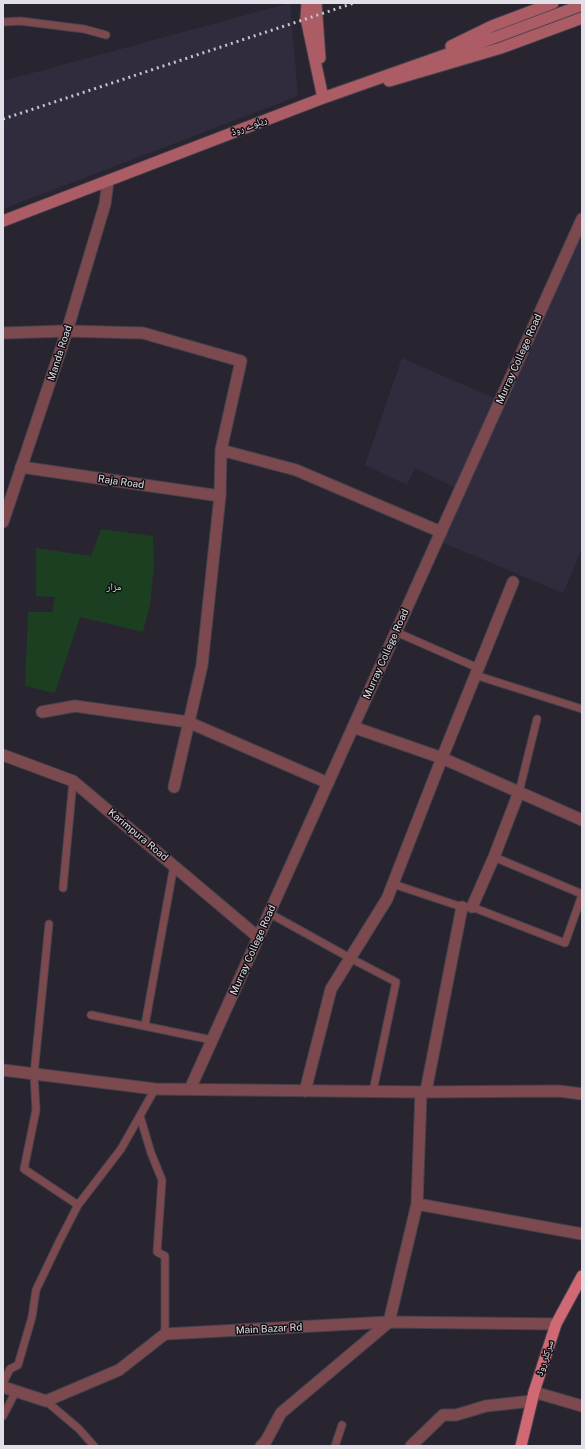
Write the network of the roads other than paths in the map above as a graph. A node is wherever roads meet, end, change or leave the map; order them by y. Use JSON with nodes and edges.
{"nodes":[{"id":1,"x":307,"y":3,"type":"edge"},
{"id":2,"x":316,"y":3,"type":"edge"},
{"id":3,"x":553,"y":3,"type":"edge"},
{"id":4,"x":582,"y":5,"type":"edge"},
{"id":5,"x":582,"y":18,"type":"edge"},
{"id":6,"x":3,"y":22,"type":"edge"},
{"id":7,"x":106,"y":35,"type":"dead end"},
{"id":8,"x":408,"y":67,"type":"junction"},
{"id":9,"x":323,"y":98,"type":"junction"},
{"id":10,"x":108,"y":183,"type":"junction"},
{"id":11,"x":582,"y":219,"type":"edge"},
{"id":12,"x":3,"y":221,"type":"edge"},
{"id":13,"x":3,"y":227,"type":"edge"},
{"id":14,"x":67,"y":331,"type":"junction"},
{"id":15,"x":3,"y":333,"type":"edge"},
{"id":16,"x":221,"y":450,"type":"junction"},
{"id":17,"x":22,"y":467,"type":"junction"},
{"id":18,"x":220,"y":496,"type":"junction"},
{"id":19,"x":3,"y":522,"type":"edge"},
{"id":20,"x":441,"y":532,"type":"junction"},
{"id":21,"x":513,"y":582,"type":"dead end"},
{"id":22,"x":396,"y":632,"type":"junction"},
{"id":23,"x":477,"y":671,"type":"junction"},
{"id":24,"x":582,"y":709,"type":"edge"},
{"id":25,"x":42,"y":712,"type":"dead end"},
{"id":26,"x":537,"y":719,"type":"dead end"},
{"id":27,"x":188,"y":722,"type":"junction"},
{"id":28,"x":353,"y":728,"type":"junction"},
{"id":29,"x":3,"y":755,"type":"edge"},
{"id":30,"x":442,"y":758,"type":"junction"},
{"id":31,"x":73,"y":781,"type":"junction"},
{"id":32,"x":328,"y":783,"type":"junction"},
{"id":33,"x":174,"y":787,"type":"dead end"},
{"id":34,"x":519,"y":792,"type":"junction"},
{"id":35,"x":582,"y":820,"type":"edge"},
{"id":36,"x":494,"y":857,"type":"junction"},
{"id":37,"x":174,"y":865,"type":"junction"},
{"id":38,"x":393,"y":884,"type":"junction"},
{"id":39,"x":63,"y":888,"type":"dead end"},
{"id":40,"x":582,"y":895,"type":"edge"},
{"id":41,"x":467,"y":907,"type":"junction"},
{"id":42,"x":269,"y":913,"type":"junction"},
{"id":43,"x":49,"y":924,"type":"dead end"},
{"id":44,"x":258,"y":937,"type":"junction"},
{"id":45,"x":350,"y":958,"type":"junction"},
{"id":46,"x":91,"y":1015,"type":"dead end"},
{"id":47,"x":144,"y":1025,"type":"junction"},
{"id":48,"x":212,"y":1040,"type":"junction"},
{"id":49,"x":3,"y":1070,"type":"edge"},
{"id":50,"x":34,"y":1074,"type":"junction"},
{"id":51,"x":155,"y":1089,"type":"junction"},
{"id":52,"x":190,"y":1089,"type":"junction"},
{"id":53,"x":305,"y":1091,"type":"junction"},
{"id":54,"x":373,"y":1091,"type":"junction"},
{"id":55,"x":424,"y":1092,"type":"junction"},
{"id":56,"x":582,"y":1094,"type":"edge"},
{"id":57,"x":140,"y":1116,"type":"junction"},
{"id":58,"x":417,"y":1204,"type":"junction"},
{"id":59,"x":78,"y":1205,"type":"junction"},
{"id":60,"x":582,"y":1234,"type":"edge"},
{"id":61,"x":582,"y":1276,"type":"edge"},
{"id":62,"x":578,"y":1293,"type":"edge"},
{"id":63,"x":389,"y":1322,"type":"junction"},
{"id":64,"x":556,"y":1324,"type":"junction"},
{"id":65,"x":165,"y":1334,"type":"junction"},
{"id":66,"x":3,"y":1383,"type":"edge"},
{"id":67,"x":3,"y":1387,"type":"edge"},
{"id":68,"x":16,"y":1391,"type":"junction"},
{"id":69,"x":533,"y":1397,"type":"junction"},
{"id":70,"x":46,"y":1401,"type":"junction"},
{"id":71,"x":582,"y":1406,"type":"edge"},
{"id":72,"x":3,"y":1416,"type":"edge"},
{"id":73,"x":342,"y":1425,"type":"dead end"},
{"id":74,"x":94,"y":1446,"type":"edge"},
{"id":75,"x":261,"y":1446,"type":"edge"},
{"id":76,"x":335,"y":1446,"type":"edge"},
{"id":77,"x":411,"y":1446,"type":"edge"},
{"id":78,"x":521,"y":1446,"type":"edge"}],
"edges":[{"from":1,"to":9,"type":"main road"},
{"from":2,"to":9,"type":"main road"},
{"from":3,"to":8,"type":"main road"},
{"from":4,"to":8,"type":"main road","name":"ریلوے روڈ"},
{"from":5,"to":9,"type":"main road"},
{"from":6,"to":7,"type":"lane"},
{"from":8,"to":9,"type":"main road","name":"ریلوے روڈ"},
{"from":9,"to":10,"type":"main road","name":"ریلوے روڈ"},
{"from":10,"to":12,"type":"main road","name":"ریلوے روڈ"},
{"from":10,"to":13,"type":"main road"},
{"from":10,"to":14,"type":"street","name":"Manda Road"},
{"from":11,"to":20,"type":"street","name":"Murray College Road"},
{"from":14,"to":15,"type":"street"},
{"from":14,"to":16,"type":"street"},
{"from":14,"to":17,"type":"street","name":"Manda Road"},
{"from":16,"to":18,"type":"street"},
{"from":16,"to":20,"type":"street"},
{"from":17,"to":18,"type":"street","name":"Raja Road"},
{"from":17,"to":19,"type":"street","name":"Manda Road"},
{"from":18,"to":27,"type":"street"},
{"from":20,"to":22,"type":"street","name":"Murray College Road"},
{"from":21,"to":23,"type":"street"},
{"from":22,"to":23,"type":"lane"},
{"from":22,"to":28,"type":"street","name":"Murray College Road"},
{"from":23,"to":24,"type":"lane"},
{"from":23,"to":30,"type":"street"},
{"from":25,"to":27,"type":"street"},
{"from":26,"to":34,"type":"lane"},
{"from":27,"to":32,"type":"street"},
{"from":27,"to":33,"type":"street"},
{"from":28,"to":30,"type":"street"},
{"from":28,"to":32,"type":"street","name":"Murray College Road"},
{"from":29,"to":31,"type":"street","name":"Karimpura Road"},
{"from":30,"to":34,"type":"street"},
{"from":30,"to":38,"type":"street"},
{"from":31,"to":37,"type":"street","name":"Karimpura Road"},
{"from":31,"to":39,"type":"lane"},
{"from":32,"to":42,"type":"street","name":"Murray College Road"},
{"from":34,"to":35,"type":"street"},
{"from":34,"to":36,"type":"street"},
{"from":36,"to":40,"type":"lane"},
{"from":36,"to":41,"type":"street"},
{"from":37,"to":44,"type":"street","name":"Karimpura Road"},
{"from":37,"to":47,"type":"lane"},
{"from":38,"to":41,"type":"lane"},
{"from":38,"to":45,"type":"street"},
{"from":40,"to":41,"type":"lane"},
{"from":41,"to":55,"type":"street"},
{"from":42,"to":44,"type":"street","name":"Murray College Road"},
{"from":42,"to":45,"type":"lane"},
{"from":43,"to":50,"type":"lane"},
{"from":44,"to":48,"type":"street","name":"Murray College Road"},
{"from":45,"to":53,"type":"street"},
{"from":45,"to":54,"type":"lane"},
{"from":46,"to":47,"type":"lane"},
{"from":47,"to":48,"type":"lane"},
{"from":48,"to":52,"type":"street","name":"Murray College Road"},
{"from":49,"to":50,"type":"street"},
{"from":50,"to":51,"type":"street"},
{"from":50,"to":59,"type":"lane"},
{"from":51,"to":52,"type":"street"},
{"from":51,"to":57,"type":"lane"},
{"from":52,"to":53,"type":"street"},
{"from":53,"to":54,"type":"street"},
{"from":54,"to":55,"type":"street"},
{"from":55,"to":56,"type":"street"},
{"from":55,"to":58,"type":"street"},
{"from":57,"to":59,"type":"lane"},
{"from":57,"to":65,"type":"lane"},
{"from":58,"to":60,"type":"street"},
{"from":58,"to":63,"type":"street"},
{"from":59,"to":66,"type":"lane"},
{"from":61,"to":62,"type":"main road","name":"سرکلر روڈ"},
{"from":62,"to":64,"type":"main road","name":"سرکلر روڈ"},
{"from":63,"to":64,"type":"street","name":"Main Bazar Rd"},
{"from":63,"to":65,"type":"street","name":"Main Bazar Rd"},
{"from":63,"to":75,"type":"street"},
{"from":64,"to":69,"type":"main road","name":"سرکلر روڈ"},
{"from":65,"to":70,"type":"street"},
{"from":67,"to":68,"type":"street"},
{"from":68,"to":70,"type":"street"},
{"from":68,"to":72,"type":"lane"},
{"from":69,"to":71,"type":"street"},
{"from":69,"to":77,"type":"street"},
{"from":69,"to":78,"type":"main road","name":"سرکلر روڈ"},
{"from":70,"to":74,"type":"lane"},
{"from":73,"to":76,"type":"lane"}]}
